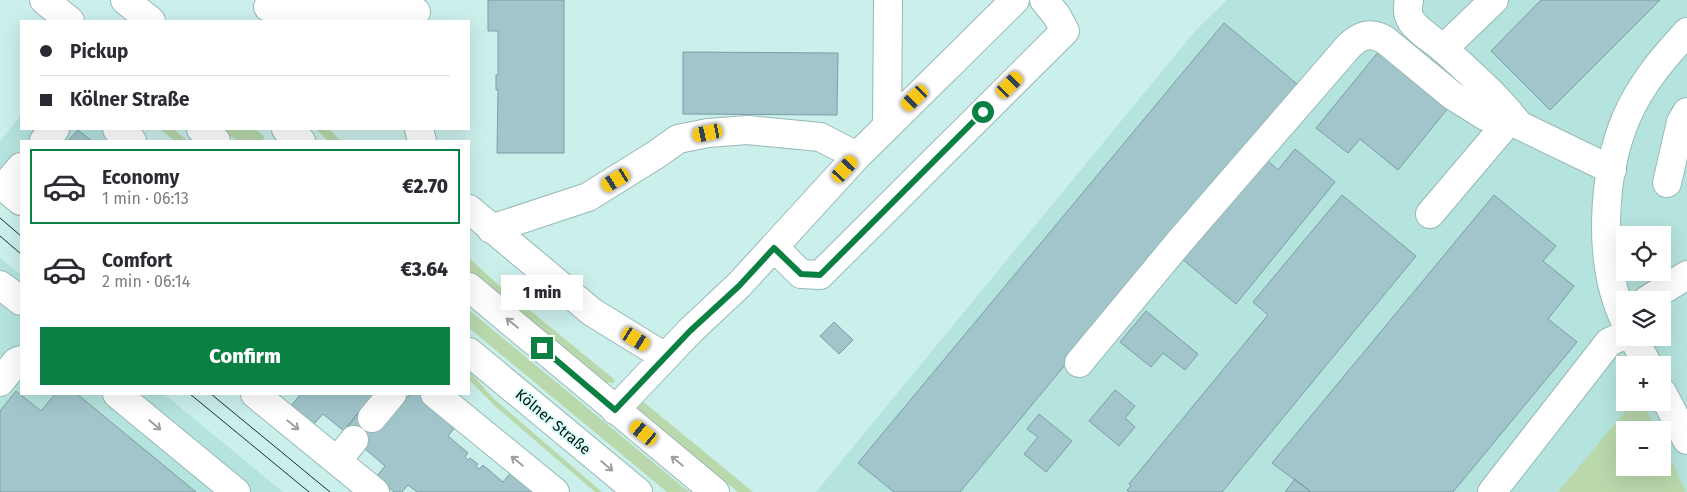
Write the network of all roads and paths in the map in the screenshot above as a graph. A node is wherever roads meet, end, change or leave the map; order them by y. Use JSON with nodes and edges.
{"nodes":[{"id":1,"x":44,"y":0,"type":"edge"},
{"id":2,"x":888,"y":0,"type":"edge"},
{"id":3,"x":1015,"y":0,"type":"edge"},
{"id":4,"x":1044,"y":0,"type":"edge"},
{"id":5,"x":1408,"y":0,"type":"edge"},
{"id":6,"x":1494,"y":0,"type":"edge"},
{"id":7,"x":266,"y":9,"type":"edge"},
{"id":8,"x":416,"y":11,"type":"edge"},
{"id":9,"x":69,"y":20,"type":"edge"},
{"id":10,"x":1687,"y":32,"type":"edge"},
{"id":11,"x":1443,"y":49,"type":"junction"},
{"id":12,"x":1687,"y":112,"type":"edge"},
{"id":13,"x":1513,"y":124,"type":"junction"},
{"id":14,"x":887,"y":126,"type":"junction"},
{"id":15,"x":54,"y":130,"type":"edge"},
{"id":16,"x":118,"y":130,"type":"edge"},
{"id":17,"x":201,"y":130,"type":"edge"},
{"id":18,"x":287,"y":130,"type":"edge"},
{"id":19,"x":45,"y":140,"type":"edge"},
{"id":20,"x":131,"y":140,"type":"edge"},
{"id":21,"x":215,"y":140,"type":"edge"},
{"id":22,"x":300,"y":140,"type":"edge"},
{"id":23,"x":857,"y":156,"type":"junction"},
{"id":24,"x":20,"y":169,"type":"edge"},
{"id":25,"x":1612,"y":170,"type":"junction"},
{"id":26,"x":1667,"y":182,"type":"dead end"},
{"id":27,"x":8,"y":191,"type":"edge"},
{"id":28,"x":470,"y":210,"type":"edge"},
{"id":29,"x":1430,"y":214,"type":"dead end"},
{"id":30,"x":491,"y":229,"type":"junction"},
{"id":31,"x":774,"y":248,"type":"junction"},
{"id":32,"x":1687,"y":275,"type":"edge"},
{"id":33,"x":0,"y":285,"type":"edge"},
{"id":34,"x":470,"y":288,"type":"edge"},
{"id":35,"x":1661,"y":291,"type":"edge"},
{"id":36,"x":1616,"y":297,"type":"edge"},
{"id":37,"x":20,"y":300,"type":"edge"},
{"id":38,"x":1616,"y":331,"type":"edge"},
{"id":39,"x":470,"y":353,"type":"edge"},
{"id":40,"x":665,"y":358,"type":"junction"},
{"id":41,"x":1079,"y":363,"type":"dead end"},
{"id":42,"x":118,"y":395,"type":"edge"},
{"id":43,"x":256,"y":395,"type":"edge"},
{"id":44,"x":391,"y":395,"type":"edge"},
{"id":45,"x":436,"y":395,"type":"edge"},
{"id":46,"x":1671,"y":409,"type":"edge"},
{"id":47,"x":615,"y":410,"type":"junction"},
{"id":48,"x":372,"y":418,"type":"dead end"},
{"id":49,"x":1687,"y":438,"type":"edge"},
{"id":50,"x":354,"y":440,"type":"dead end"},
{"id":51,"x":337,"y":461,"type":"junction"},
{"id":52,"x":236,"y":492,"type":"edge"},
{"id":53,"x":375,"y":492,"type":"edge"},
{"id":54,"x":555,"y":492,"type":"edge"},
{"id":55,"x":638,"y":492,"type":"edge"},
{"id":56,"x":715,"y":492,"type":"edge"},
{"id":57,"x":1492,"y":492,"type":"edge"}],
"edges":[{"from":1,"to":9,"type":"main road"},
{"from":2,"to":14,"type":"main road"},
{"from":3,"to":14,"type":"main road"},
{"from":4,"to":31,"type":"main road"},
{"from":5,"to":11,"type":"main road"},
{"from":6,"to":11,"type":"main road"},
{"from":7,"to":8,"type":"main road"},
{"from":10,"to":25,"type":"main road"},
{"from":11,"to":13,"type":"main road"},
{"from":12,"to":26,"type":"main road"},
{"from":13,"to":25,"type":"main road"},
{"from":13,"to":29,"type":"main road"},
{"from":13,"to":41,"type":"main road"},
{"from":14,"to":23,"type":"main road"},
{"from":15,"to":19,"type":"main road"},
{"from":16,"to":20,"type":"main road"},
{"from":17,"to":21,"type":"main road"},
{"from":18,"to":22,"type":"main road"},
{"from":23,"to":30,"type":"main road"},
{"from":23,"to":31,"type":"main road"},
{"from":24,"to":27,"type":"main road"},
{"from":25,"to":36,"type":"main road"},
{"from":28,"to":30,"type":"main road"},
{"from":30,"to":40,"type":"main road"},
{"from":31,"to":40,"type":"main road"},
{"from":32,"to":35,"type":"main road"},
{"from":33,"to":37,"type":"main road"},
{"from":47,"to":34,"type":"main road","one_way":true},
{"from":38,"to":57,"type":"main road"},
{"from":39,"to":55,"type":"main road","name":"Kölner Straße","one_way":true},
{"from":40,"to":47,"type":"main road"},
{"from":42,"to":52,"type":"main road","one_way":true},
{"from":43,"to":51,"type":"main road","one_way":true},
{"from":44,"to":48,"type":"main road"},
{"from":54,"to":45,"type":"main road","one_way":true},
{"from":46,"to":49,"type":"main road"},
{"from":56,"to":47,"type":"main road","one_way":true},
{"from":50,"to":51,"type":"main road"},
{"from":51,"to":53,"type":"main road"}]}
